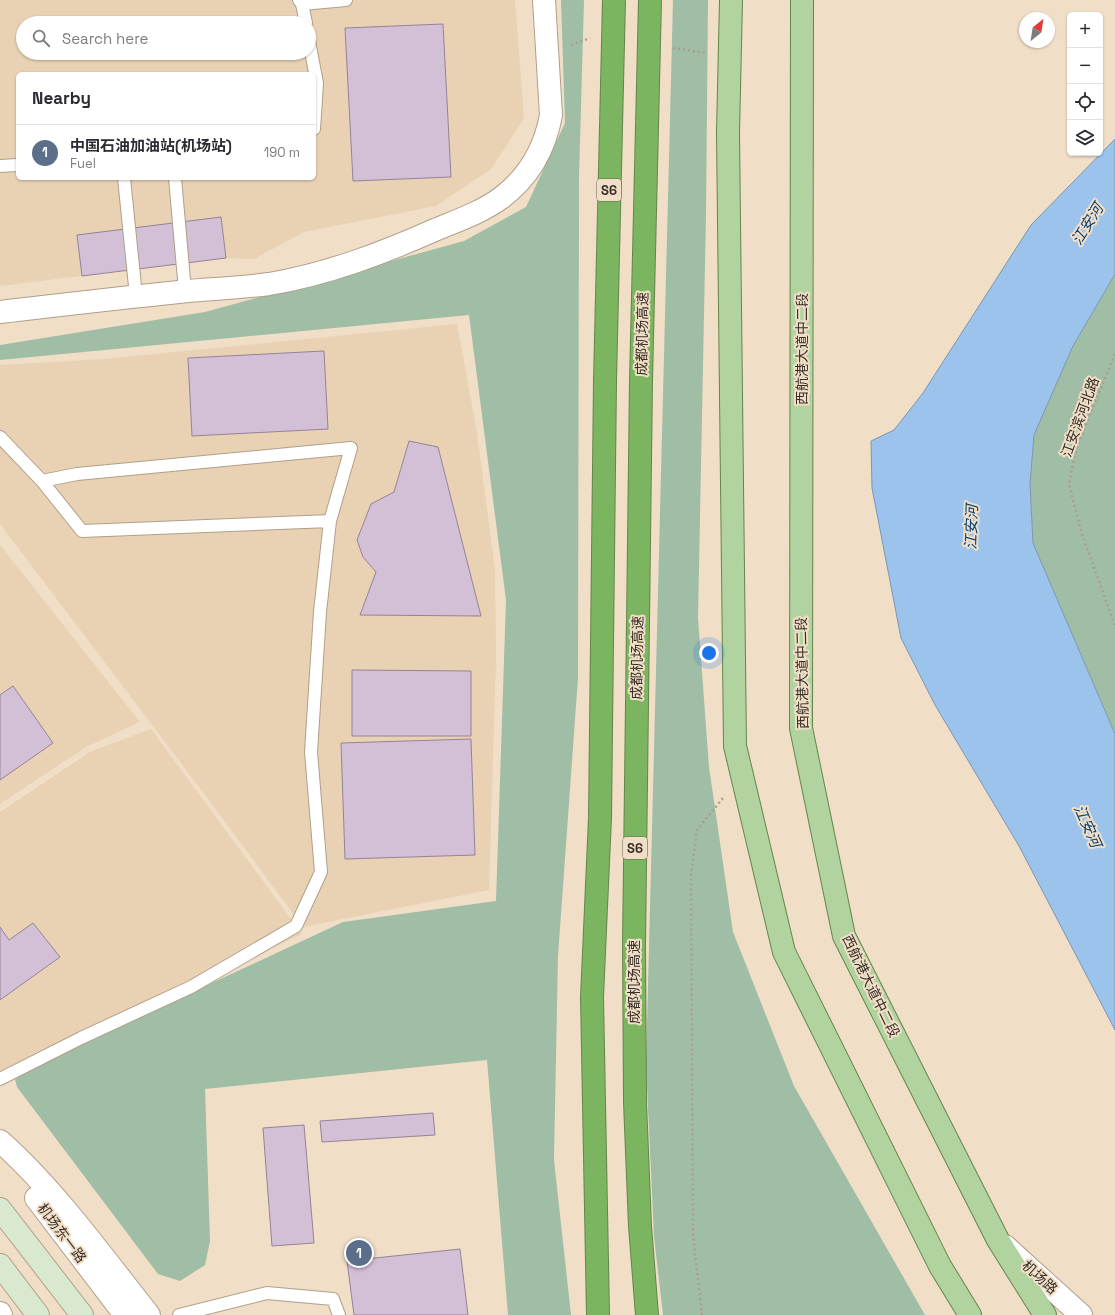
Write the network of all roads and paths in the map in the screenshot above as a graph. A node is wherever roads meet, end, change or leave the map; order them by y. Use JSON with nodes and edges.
{"nodes":[{"id":1,"x":346,"y":0,"type":"edge"},
{"id":2,"x":544,"y":0,"type":"edge"},
{"id":3,"x":614,"y":0,"type":"edge"},
{"id":4,"x":650,"y":0,"type":"edge"},
{"id":5,"x":731,"y":0,"type":"edge"},
{"id":6,"x":802,"y":0,"type":"edge"},
{"id":7,"x":815,"y":0,"type":"edge"},
{"id":8,"x":300,"y":2,"type":"edge"},
{"id":9,"x":304,"y":16,"type":"edge"},
{"id":10,"x":313,"y":60,"type":"edge"},
{"id":11,"x":315,"y":72,"type":"edge"},
{"id":12,"x":316,"y":78,"type":"edge"},
{"id":13,"x":316,"y":98,"type":"edge"},
{"id":14,"x":802,"y":126,"type":"junction"},
{"id":15,"x":16,"y":165,"type":"edge"},
{"id":16,"x":0,"y":166,"type":"edge"},
{"id":17,"x":124,"y":180,"type":"edge"},
{"id":18,"x":175,"y":180,"type":"edge"},
{"id":19,"x":185,"y":291,"type":"junction"},
{"id":20,"x":136,"y":296,"type":"junction"},
{"id":21,"x":0,"y":312,"type":"edge"},
{"id":22,"x":1115,"y":354,"type":"edge"},
{"id":23,"x":0,"y":437,"type":"edge"},
{"id":24,"x":42,"y":481,"type":"junction"},
{"id":25,"x":330,"y":521,"type":"junction"},
{"id":26,"x":1115,"y":626,"type":"edge"},
{"id":27,"x":742,"y":774,"type":"junction"},
{"id":28,"x":0,"y":1079,"type":"edge"},
{"id":29,"x":0,"y":1141,"type":"edge"},
{"id":30,"x":0,"y":1151,"type":"edge"},
{"id":31,"x":0,"y":1209,"type":"edge"},
{"id":32,"x":998,"y":1240,"type":"junction"},
{"id":33,"x":0,"y":1265,"type":"edge"},
{"id":34,"x":38,"y":1315,"type":"edge"},
{"id":35,"x":82,"y":1315,"type":"edge"},
{"id":36,"x":125,"y":1315,"type":"edge"},
{"id":37,"x":149,"y":1315,"type":"edge"},
{"id":38,"x":179,"y":1315,"type":"edge"},
{"id":39,"x":340,"y":1315,"type":"edge"},
{"id":40,"x":598,"y":1315,"type":"edge"},
{"id":41,"x":647,"y":1315,"type":"edge"},
{"id":42,"x":702,"y":1315,"type":"edge"},
{"id":43,"x":970,"y":1315,"type":"edge"},
{"id":44,"x":1045,"y":1315,"type":"edge"},
{"id":45,"x":1081,"y":1315,"type":"edge"}],
"edges":[{"from":1,"to":8,"type":"lane"},
{"from":2,"to":19,"type":"street"},
{"from":3,"to":40,"type":"highway","number":"S6","bridge":true},
{"from":4,"to":41,"type":"highway","name":"成都机场高速","number":"S6","bridge":true},
{"from":5,"to":27,"type":"main road"},
{"from":6,"to":14,"type":"main road","name":"西航港大道中二段"},
{"from":7,"to":14,"type":"main road"},
{"from":8,"to":9,"type":"lane"},
{"from":10,"to":11,"type":"lane"},
{"from":12,"to":13,"type":"lane"},
{"from":14,"to":32,"type":"main road","name":"西航港大道中二段"},
{"from":15,"to":16,"type":"lane"},
{"from":17,"to":20,"type":"lane"},
{"from":18,"to":19,"type":"lane"},
{"from":19,"to":20,"type":"street"},
{"from":20,"to":21,"type":"street"},
{"from":22,"to":26,"type":"path","name":"江安滨河北路"},
{"from":23,"to":24,"type":"lane"},
{"from":24,"to":25,"type":"lane"},
{"from":24,"to":25,"type":"lane"},
{"from":25,"to":28,"type":"lane"},
{"from":27,"to":42,"type":"path"},
{"from":27,"to":43,"type":"main road"},
{"from":29,"to":37,"type":"street"},
{"from":30,"to":36,"type":"street","name":"机场东一路"},
{"from":31,"to":35,"type":"main road"},
{"from":32,"to":44,"type":"main road","name":"西航港大道中二段"},
{"from":32,"to":45,"type":"street","name":"机场路"},
{"from":33,"to":34,"type":"main road"},
{"from":38,"to":39,"type":"lane"}]}
